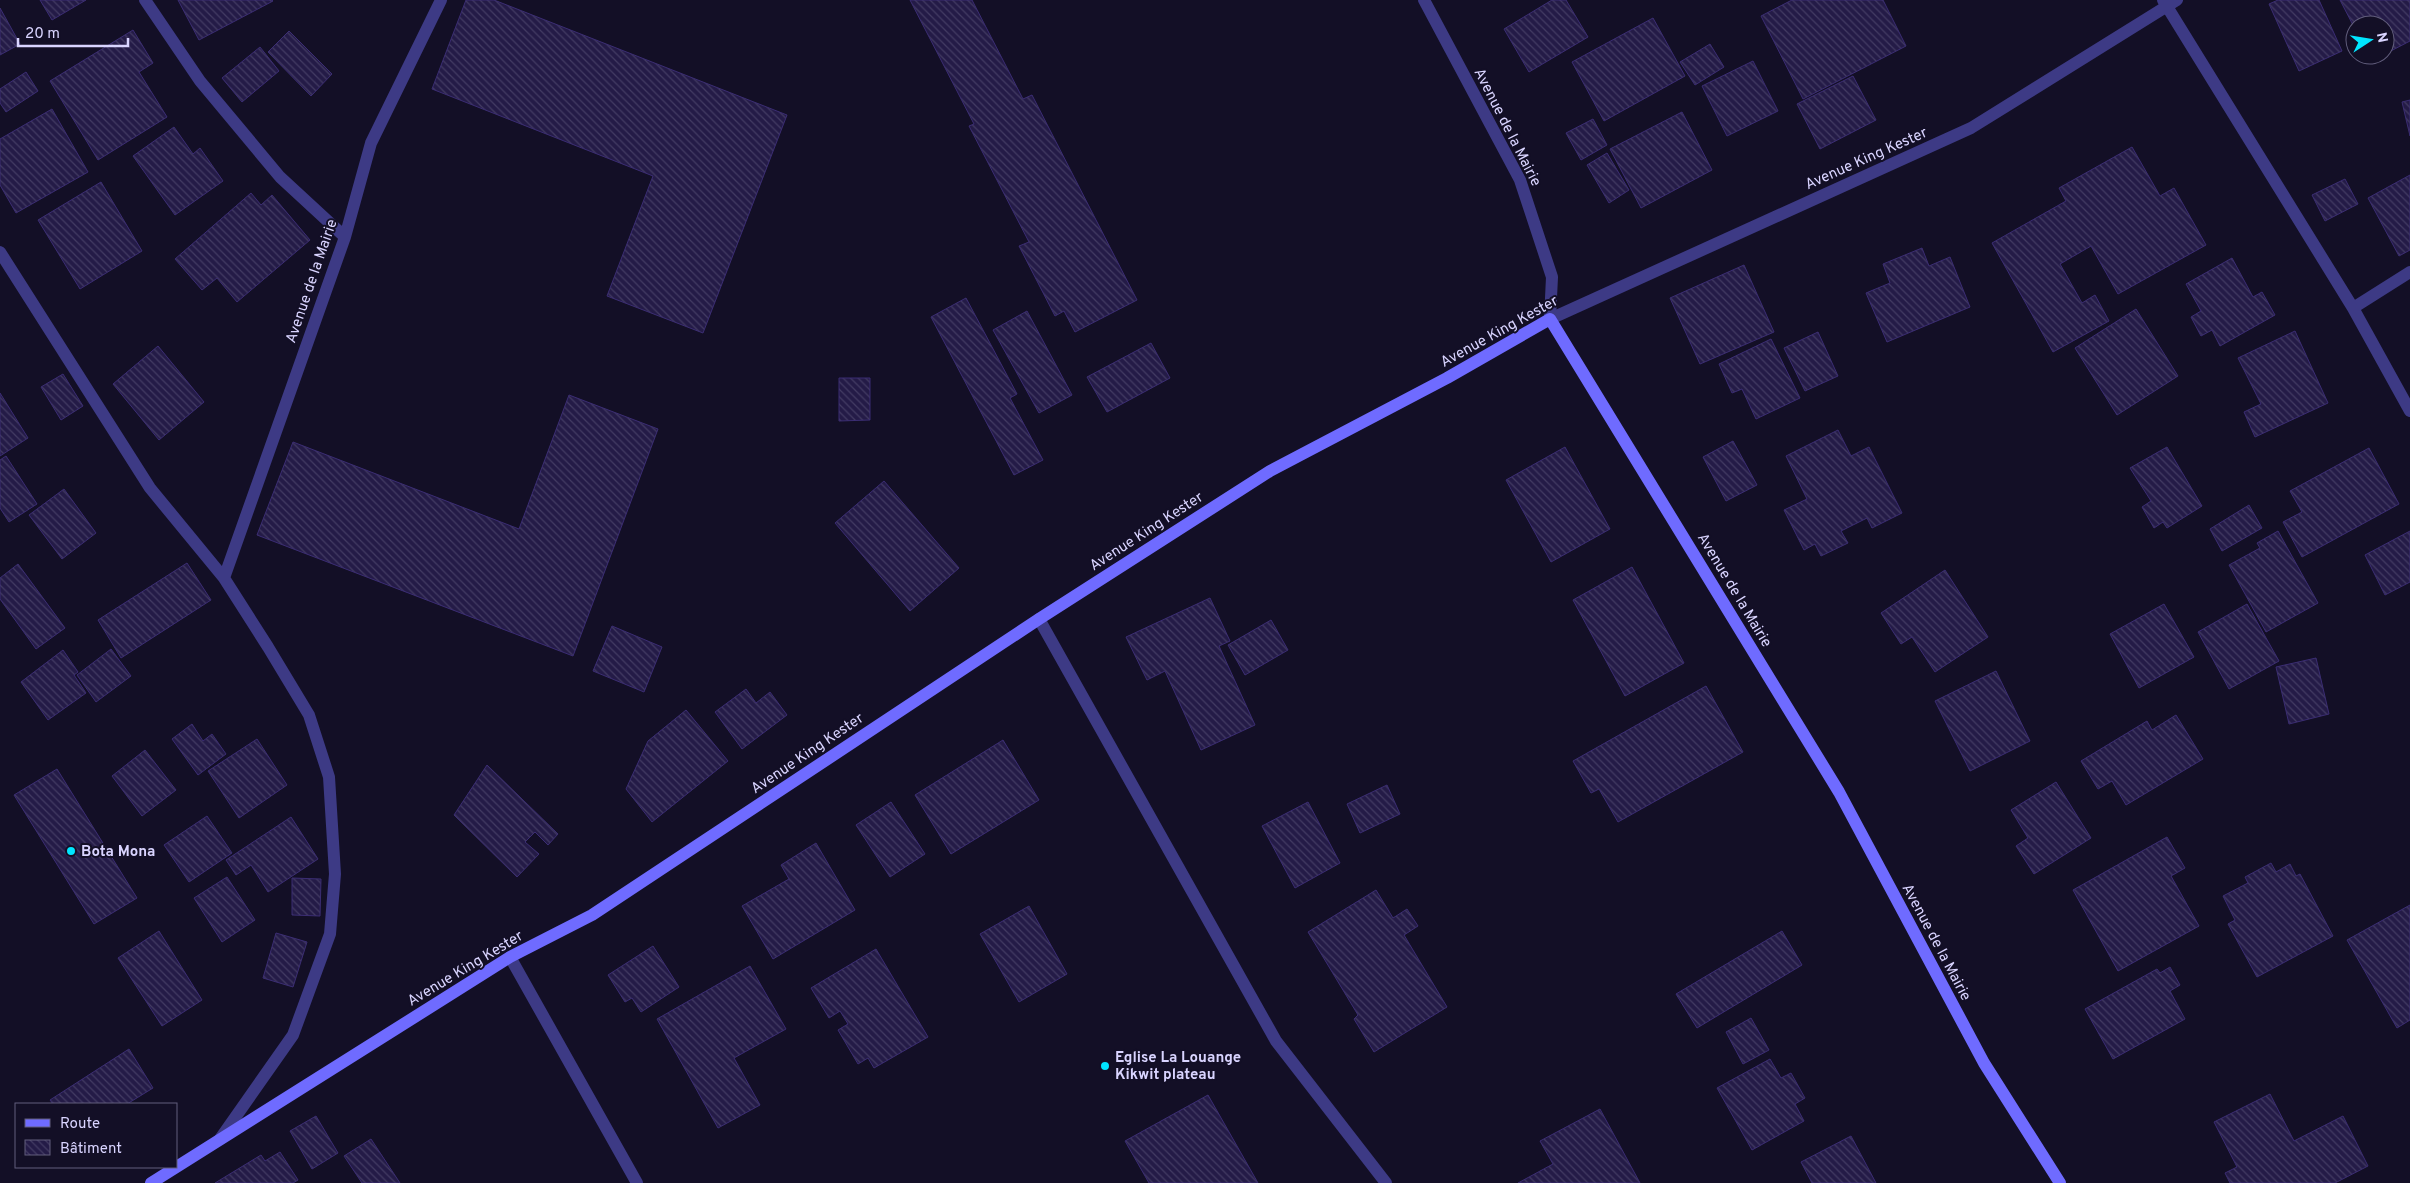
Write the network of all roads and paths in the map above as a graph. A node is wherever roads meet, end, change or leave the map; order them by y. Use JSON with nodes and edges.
{"nodes":[{"id":1,"x":145,"y":0,"type":"edge"},
{"id":2,"x":1424,"y":0,"type":"edge"},
{"id":3,"x":438,"y":1,"type":"edge"},
{"id":4,"x":2169,"y":2,"type":"edge"},
{"id":5,"x":345,"y":238,"type":"junction"},
{"id":6,"x":0,"y":252,"type":"edge"},
{"id":7,"x":2410,"y":272,"type":"edge"},
{"id":8,"x":2353,"y":308,"type":"junction"},
{"id":9,"x":1550,"y":319,"type":"junction"},
{"id":10,"x":2410,"y":411,"type":"edge"},
{"id":11,"x":224,"y":578,"type":"junction"},
{"id":12,"x":1039,"y":619,"type":"junction"},
{"id":13,"x":510,"y":958,"type":"junction"},
{"id":14,"x":220,"y":1139,"type":"junction"},
{"id":15,"x":178,"y":1165,"type":"edge"},
{"id":16,"x":174,"y":1168,"type":"edge"},
{"id":17,"x":150,"y":1183,"type":"edge"},
{"id":18,"x":637,"y":1183,"type":"edge"},
{"id":19,"x":1386,"y":1183,"type":"edge"},
{"id":20,"x":2060,"y":1183,"type":"edge"}],
"edges":[{"from":1,"to":5,"type":"street"},
{"from":2,"to":9,"type":"street","name":"Avenue de la Mairie"},
{"from":3,"to":5,"type":"street","name":"Avenue de la Mairie"},
{"from":4,"to":8,"type":"street"},
{"from":4,"to":9,"type":"street","name":"Avenue King Kester"},
{"from":5,"to":11,"type":"street","name":"Avenue de la Mairie"},
{"from":6,"to":11,"type":"street"},
{"from":7,"to":8,"type":"street"},
{"from":8,"to":10,"type":"street"},
{"from":9,"to":12,"type":"street","name":"Avenue King Kester"},
{"from":9,"to":20,"type":"street","name":"Avenue de la Mairie"},
{"from":11,"to":14,"type":"street"},
{"from":12,"to":13,"type":"street","name":"Avenue King Kester"},
{"from":12,"to":19,"type":"street"},
{"from":13,"to":14,"type":"street","name":"Avenue King Kester"},
{"from":13,"to":18,"type":"street"},
{"from":14,"to":15,"type":"street","name":"Avenue King Kester"},
{"from":16,"to":17,"type":"street","name":"Avenue King Kester"}]}
